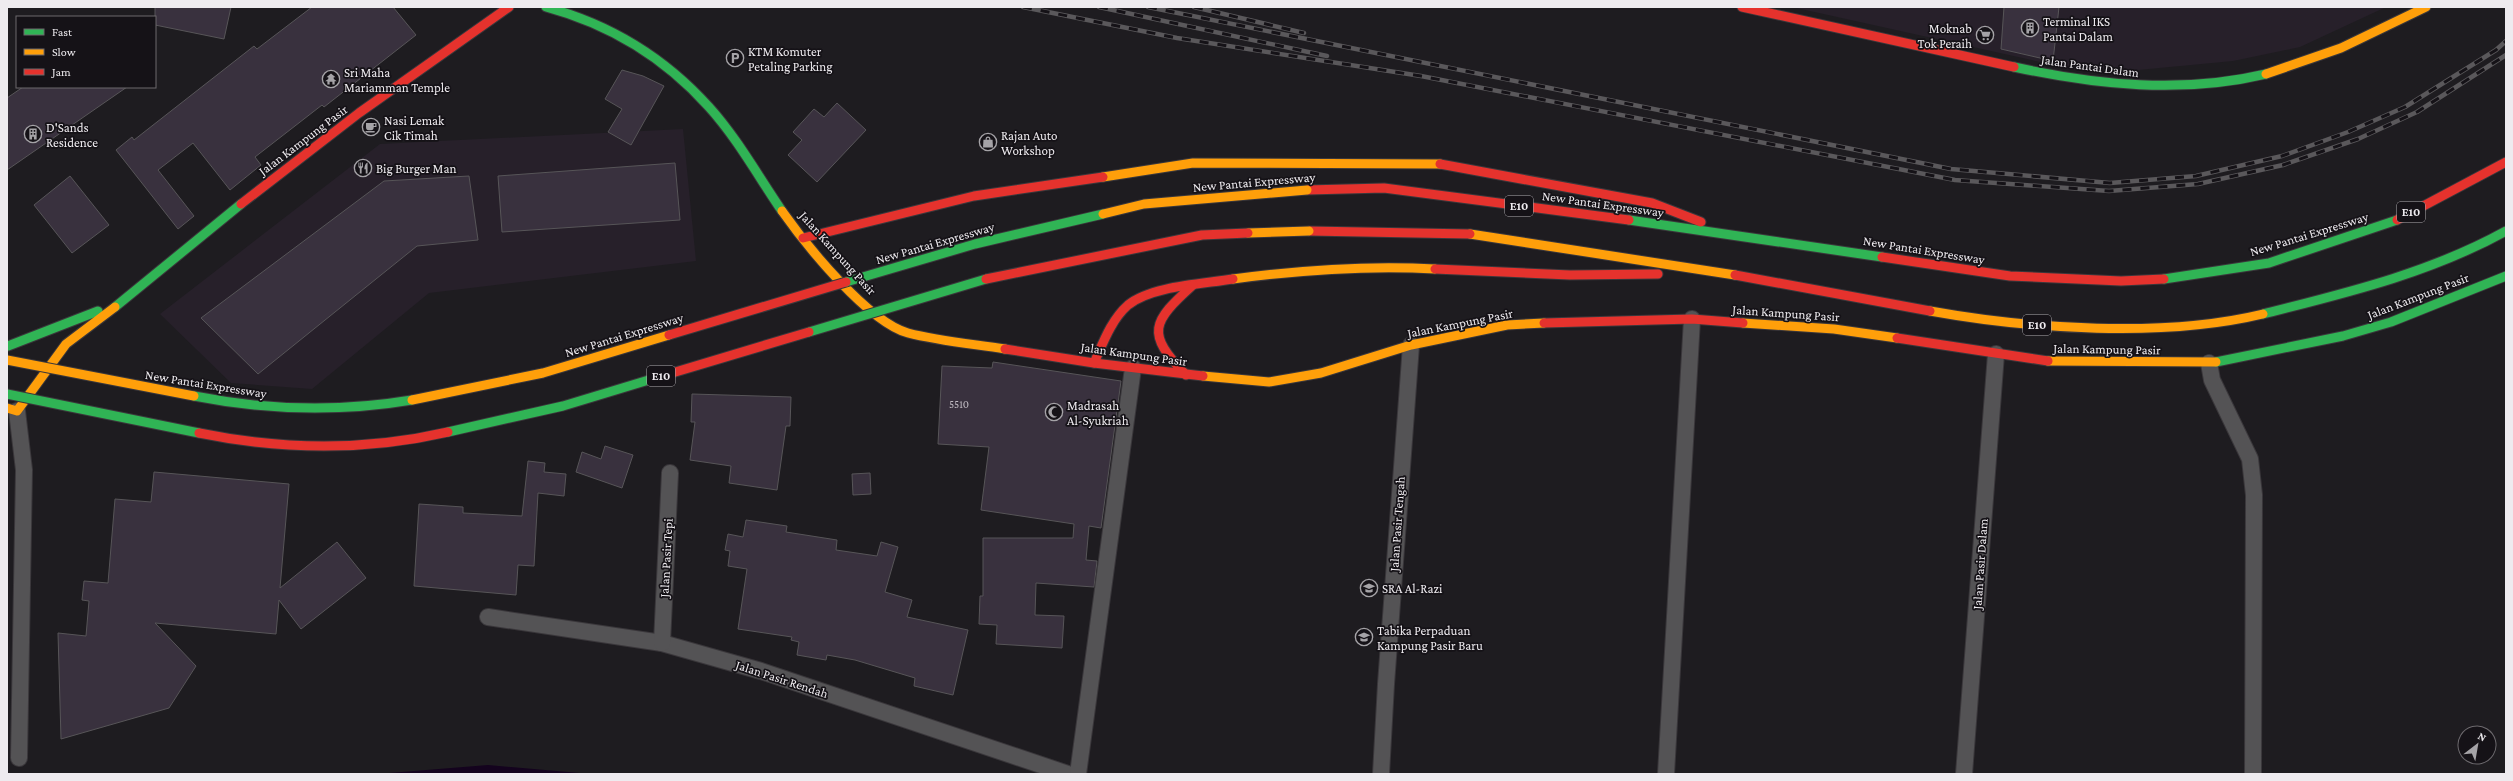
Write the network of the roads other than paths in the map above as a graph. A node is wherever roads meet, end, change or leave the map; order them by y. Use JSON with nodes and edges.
{"nodes":[{"id":1,"x":509,"y":7,"type":"edge"},
{"id":2,"x":546,"y":7,"type":"edge"},
{"id":3,"x":1742,"y":7,"type":"edge"},
{"id":4,"x":2426,"y":7,"type":"edge"},
{"id":5,"x":2506,"y":162,"type":"edge"},
{"id":6,"x":2506,"y":231,"type":"edge"},
{"id":7,"x":1731,"y":234,"type":"junction"},
{"id":8,"x":803,"y":238,"type":"junction"},
{"id":9,"x":1721,"y":273,"type":"junction"},
{"id":10,"x":2506,"y":276,"type":"edge"},
{"id":11,"x":1193,"y":285,"type":"junction"},
{"id":12,"x":120,"y":303,"type":"junction"},
{"id":13,"x":1692,"y":319,"type":"junction"},
{"id":14,"x":7,"y":346,"type":"edge"},
{"id":15,"x":1411,"y":346,"type":"junction"},
{"id":16,"x":1996,"y":354,"type":"junction"},
{"id":17,"x":7,"y":360,"type":"edge"},
{"id":18,"x":1094,"y":363,"type":"junction"},
{"id":19,"x":2210,"y":363,"type":"junction"},
{"id":20,"x":1133,"y":368,"type":"junction"},
{"id":21,"x":1186,"y":375,"type":"junction"},
{"id":22,"x":38,"y":381,"type":"junction"},
{"id":23,"x":7,"y":394,"type":"edge"},
{"id":24,"x":12,"y":410,"type":"edge"},
{"id":25,"x":670,"y":473,"type":"dead end"},
{"id":26,"x":488,"y":617,"type":"dead end"},
{"id":27,"x":662,"y":643,"type":"junction"},
{"id":28,"x":19,"y":758,"type":"dead end"},
{"id":29,"x":1068,"y":774,"type":"edge"},
{"id":30,"x":1078,"y":774,"type":"edge"},
{"id":31,"x":1381,"y":774,"type":"edge"},
{"id":32,"x":1666,"y":774,"type":"edge"},
{"id":33,"x":1964,"y":774,"type":"edge"},
{"id":34,"x":2253,"y":774,"type":"edge"}],
"edges":[{"from":1,"to":12,"type":"main road","name":"Jalan Kampung Pasir"},
{"from":2,"to":8,"type":"main road","name":"Jalan Kampung Pasir"},
{"from":3,"to":4,"type":"main road","name":"Jalan Pantai Dalam"},
{"from":5,"to":7,"type":"main road","name":"New Pantai Expressway","number":"E10"},
{"from":6,"to":9,"type":"main road","number":"E10"},
{"from":7,"to":8,"type":"main road"},
{"from":7,"to":17,"type":"main road","name":"New Pantai Expressway","number":"E10","bridge":true},
{"from":8,"to":18,"type":"main road","name":"Jalan Kampung Pasir"},
{"from":9,"to":11,"type":"main road"},
{"from":9,"to":23,"type":"main road","number":"E10","bridge":true},
{"from":10,"to":19,"type":"main road","name":"Jalan Kampung Pasir"},
{"from":11,"to":18,"type":"main road"},
{"from":11,"to":21,"type":"main road"},
{"from":12,"to":14,"type":"main road","name":"Jalan Kampung Pasir"},
{"from":12,"to":22,"type":"main road","name":"Jalan Kampung Pasir"},
{"from":13,"to":15,"type":"main road","name":"Jalan Kampung Pasir"},
{"from":13,"to":16,"type":"main road","name":"Jalan Kampung Pasir"},
{"from":13,"to":32,"type":"street"},
{"from":14,"to":22,"type":"main road","name":"Jalan Kampung Pasir"},
{"from":15,"to":21,"type":"main road","name":"Jalan Kampung Pasir"},
{"from":15,"to":31,"type":"street","name":"Jalan Pasir Tengah"},
{"from":16,"to":19,"type":"main road","name":"Jalan Kampung Pasir"},
{"from":16,"to":33,"type":"street","name":"Jalan Pasir Dalam"},
{"from":18,"to":20,"type":"main road","name":"Jalan Kampung Pasir"},
{"from":19,"to":34,"type":"street"},
{"from":20,"to":21,"type":"main road","name":"Jalan Kampung Pasir"},
{"from":20,"to":30,"type":"street"},
{"from":22,"to":24,"type":"main road","name":"Jalan Kampung Pasir"},
{"from":24,"to":28,"type":"street"},
{"from":25,"to":27,"type":"street","name":"Jalan Pasir Tepi"},
{"from":26,"to":27,"type":"street","name":"Jalan Pasir Rendah"},
{"from":27,"to":29,"type":"street","name":"Jalan Pasir Rendah"}]}
